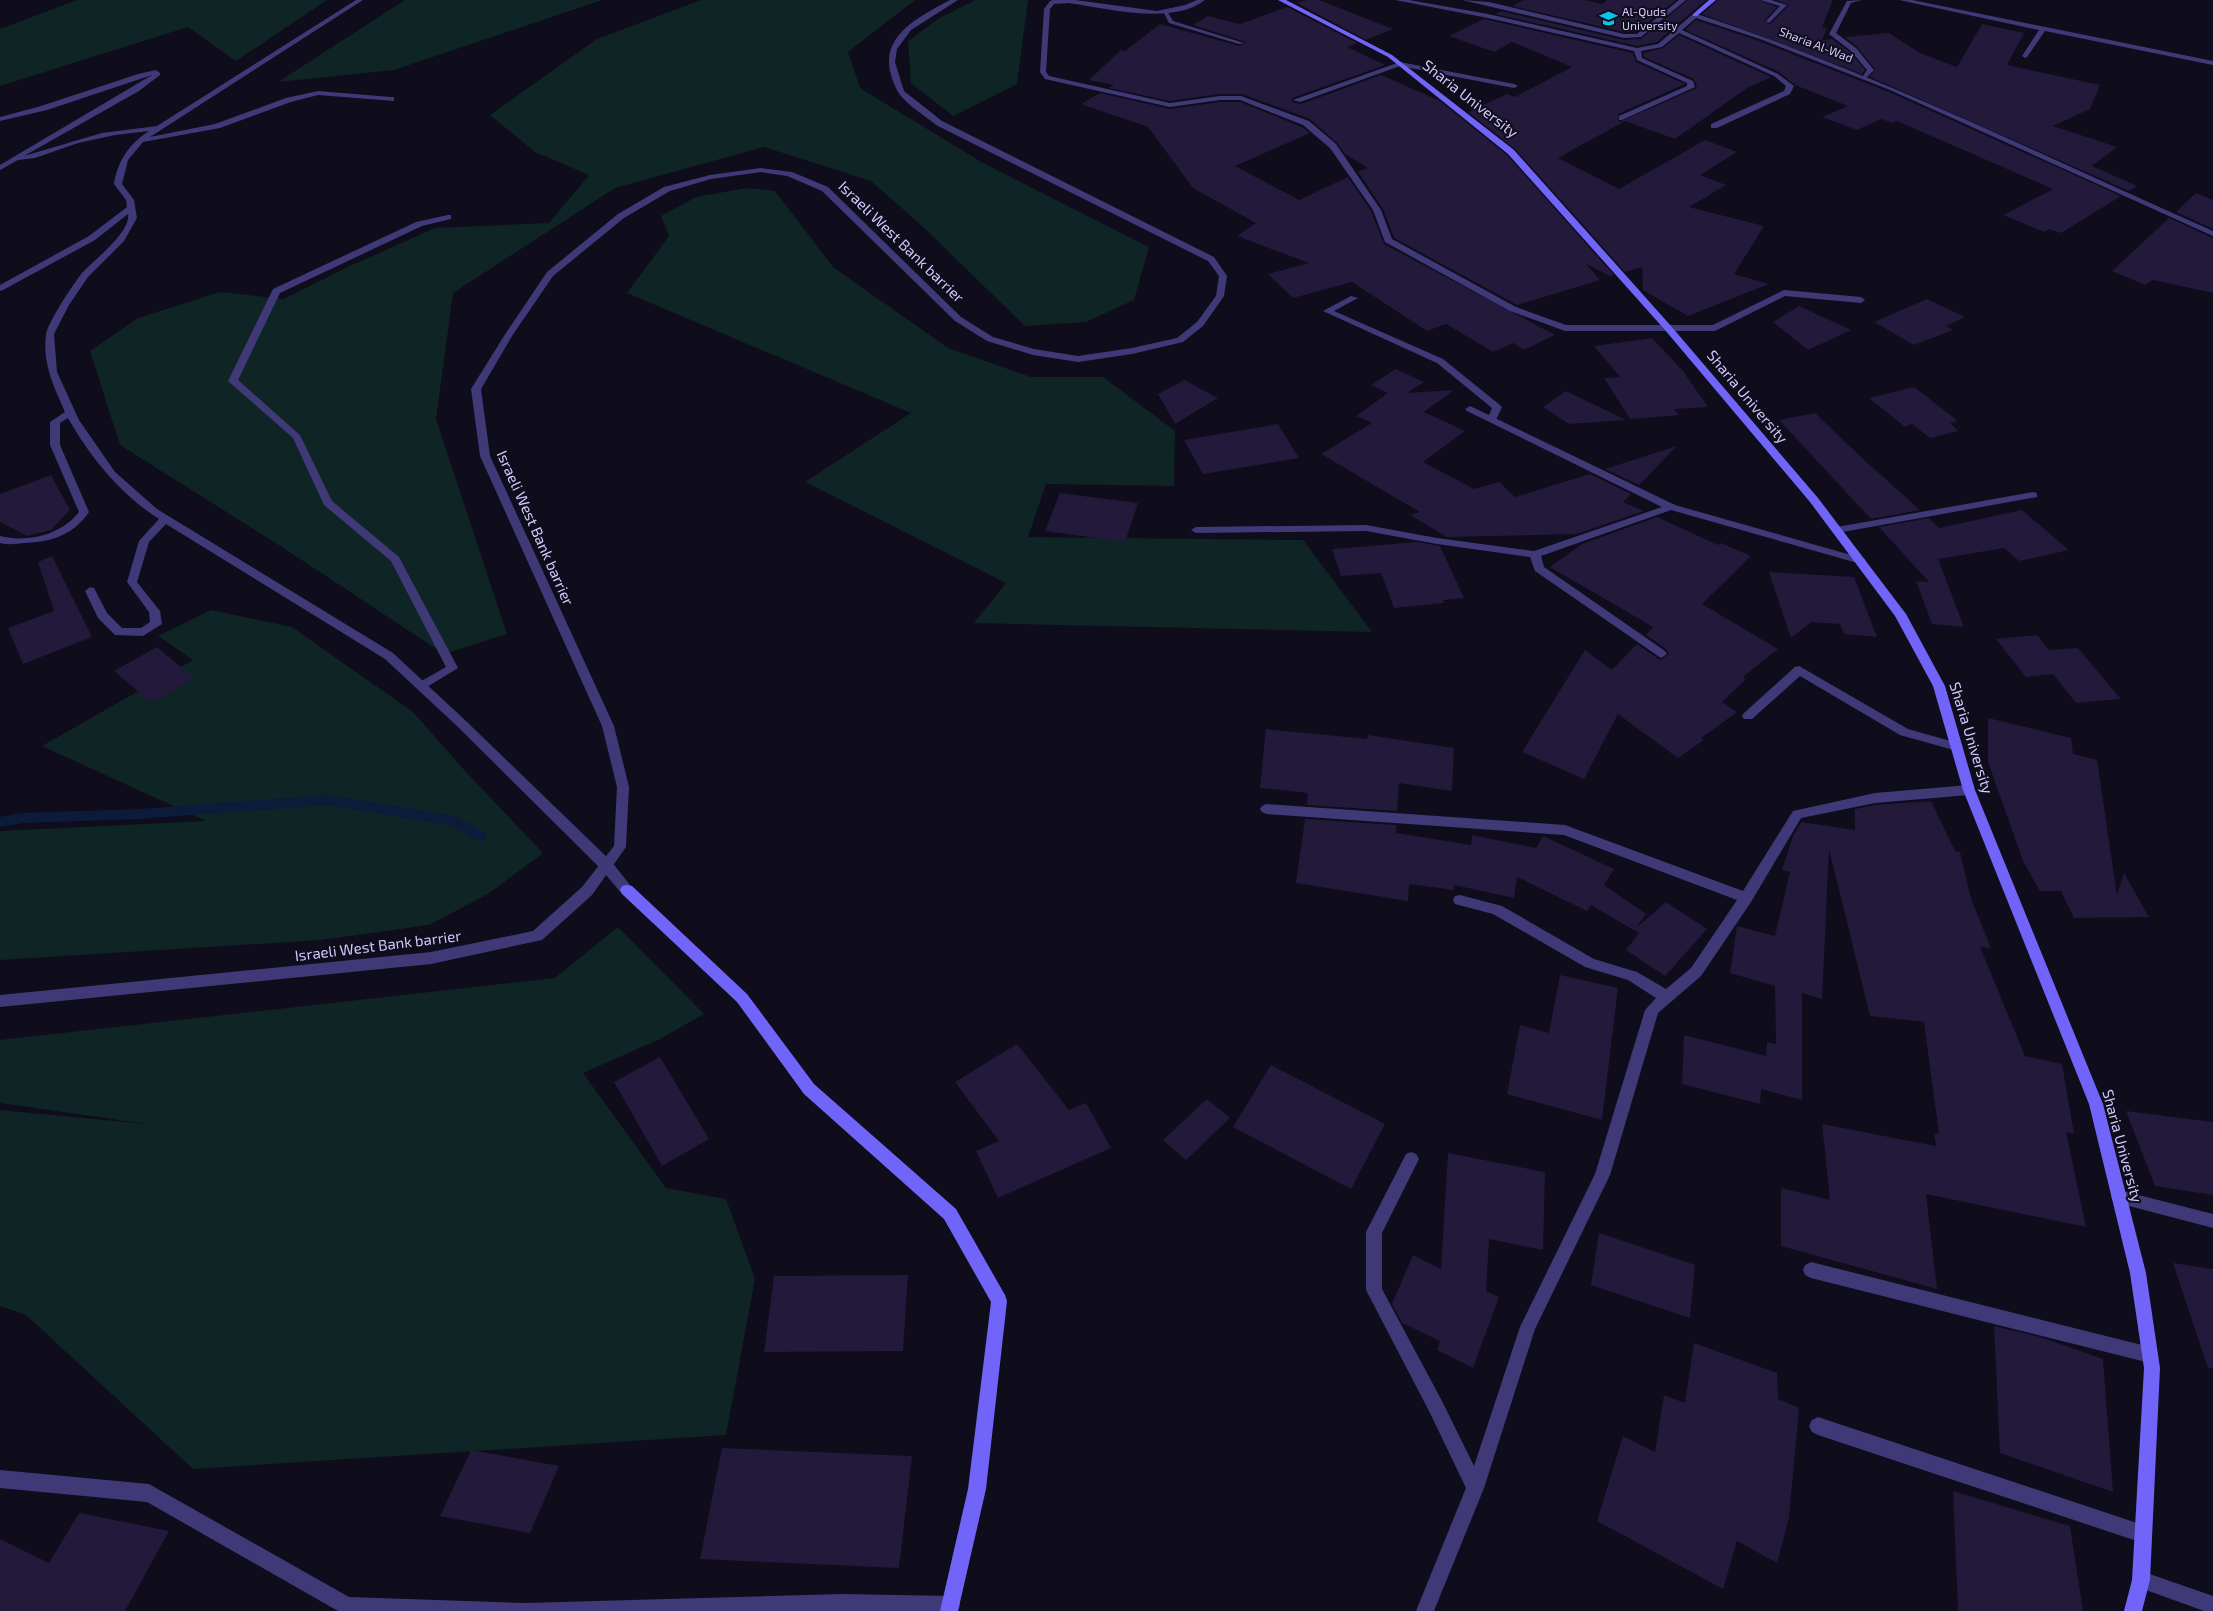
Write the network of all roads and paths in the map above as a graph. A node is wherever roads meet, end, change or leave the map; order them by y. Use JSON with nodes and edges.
{"nodes":[{"id":1,"x":360,"y":0,"type":"edge"},
{"id":2,"x":955,"y":0,"type":"edge"},
{"id":3,"x":1202,"y":0,"type":"edge"},
{"id":4,"x":1281,"y":0,"type":"edge"},
{"id":5,"x":1398,"y":0,"type":"edge"},
{"id":6,"x":1465,"y":0,"type":"edge"},
{"id":7,"x":1683,"y":0,"type":"edge"},
{"id":8,"x":1713,"y":0,"type":"edge"},
{"id":9,"x":1763,"y":0,"type":"edge"},
{"id":10,"x":1858,"y":0,"type":"edge"},
{"id":11,"x":1902,"y":0,"type":"edge"},
{"id":12,"x":1165,"y":12,"type":"junction"},
{"id":13,"x":1695,"y":15,"type":"junction"},
{"id":14,"x":1769,"y":20,"type":"dead end"},
{"id":15,"x":2044,"y":28,"type":"junction"},
{"id":16,"x":1678,"y":30,"type":"junction"},
{"id":17,"x":1241,"y":43,"type":"dead end"},
{"id":18,"x":1637,"y":50,"type":"junction"},
{"id":19,"x":2025,"y":56,"type":"dead end"},
{"id":20,"x":2213,"y":63,"type":"edge"},
{"id":21,"x":1400,"y":64,"type":"junction"},
{"id":22,"x":1866,"y":76,"type":"junction"},
{"id":23,"x":1514,"y":86,"type":"dead end"},
{"id":24,"x":391,"y":99,"type":"dead end"},
{"id":25,"x":1297,"y":100,"type":"dead end"},
{"id":26,"x":1622,"y":118,"type":"dead end"},
{"id":27,"x":0,"y":119,"type":"edge"},
{"id":28,"x":1714,"y":126,"type":"dead end"},
{"id":29,"x":160,"y":128,"type":"junction"},
{"id":30,"x":140,"y":140,"type":"junction"},
{"id":31,"x":16,"y":158,"type":"junction"},
{"id":32,"x":0,"y":168,"type":"edge"},
{"id":33,"x":132,"y":207,"type":"junction"},
{"id":34,"x":448,"y":216,"type":"dead end"},
{"id":35,"x":2213,"y":234,"type":"edge"},
{"id":36,"x":0,"y":288,"type":"edge"},
{"id":37,"x":1354,"y":298,"type":"dead end"},
{"id":38,"x":1861,"y":300,"type":"dead end"},
{"id":39,"x":1668,"y":328,"type":"junction"},
{"id":40,"x":1470,"y":409,"type":"dead end"},
{"id":41,"x":70,"y":413,"type":"junction"},
{"id":42,"x":1492,"y":420,"type":"junction"},
{"id":43,"x":2033,"y":495,"type":"dead end"},
{"id":44,"x":1671,"y":507,"type":"junction"},
{"id":45,"x":165,"y":519,"type":"junction"},
{"id":46,"x":1196,"y":530,"type":"dead end"},
{"id":47,"x":1837,"y":530,"type":"junction"},
{"id":48,"x":0,"y":539,"type":"edge"},
{"id":49,"x":1535,"y":554,"type":"junction"},
{"id":50,"x":1861,"y":561,"type":"junction"},
{"id":51,"x":90,"y":590,"type":"dead end"},
{"id":52,"x":1661,"y":654,"type":"dead end"},
{"id":53,"x":422,"y":686,"type":"junction"},
{"id":54,"x":1748,"y":716,"type":"dead end"},
{"id":55,"x":1957,"y":748,"type":"junction"},
{"id":56,"x":1969,"y":790,"type":"junction"},
{"id":57,"x":1266,"y":809,"type":"dead end"},
{"id":58,"x":606,"y":865,"type":"junction"},
{"id":59,"x":628,"y":890,"type":"joint"},
{"id":60,"x":1746,"y":898,"type":"junction"},
{"id":61,"x":1460,"y":900,"type":"dead end"},
{"id":62,"x":1667,"y":997,"type":"junction"},
{"id":63,"x":0,"y":1001,"type":"edge"},
{"id":64,"x":1411,"y":1159,"type":"dead end"},
{"id":65,"x":2119,"y":1197,"type":"junction"},
{"id":66,"x":2213,"y":1221,"type":"edge"},
{"id":67,"x":1811,"y":1270,"type":"dead end"},
{"id":68,"x":2150,"y":1355,"type":"junction"},
{"id":69,"x":1818,"y":1426,"type":"dead end"},
{"id":70,"x":0,"y":1479,"type":"edge"},
{"id":71,"x":1475,"y":1488,"type":"junction"},
{"id":72,"x":2143,"y":1534,"type":"junction"},
{"id":73,"x":2141,"y":1580,"type":"junction"},
{"id":74,"x":2213,"y":1605,"type":"edge"},
{"id":75,"x":950,"y":1608,"type":"edge"},
{"id":76,"x":523,"y":1611,"type":"edge"},
{"id":77,"x":528,"y":1611,"type":"edge"},
{"id":78,"x":1425,"y":1611,"type":"edge"},
{"id":79,"x":2133,"y":1611,"type":"edge"}],
"edges":[{"from":1,"to":29,"type":"street"},
{"from":2,"to":58,"type":"street","name":"Israeli West Bank barrier"},
{"from":3,"to":12,"type":"street"},
{"from":4,"to":21,"type":"main road","name":"Sharia University"},
{"from":5,"to":18,"type":"street"},
{"from":6,"to":7,"type":"street"},
{"from":8,"to":13,"type":"main road"},
{"from":9,"to":14,"type":"street"},
{"from":10,"to":22,"type":"street"},
{"from":11,"to":15,"type":"street"},
{"from":12,"to":17,"type":"street"},
{"from":12,"to":39,"type":"street"},
{"from":13,"to":16,"type":"street"},
{"from":13,"to":22,"type":"street","name":"Sharia Al-Wad"},
{"from":15,"to":19,"type":"street"},
{"from":15,"to":20,"type":"street"},
{"from":16,"to":18,"type":"street"},
{"from":16,"to":28,"type":"street"},
{"from":18,"to":26,"type":"street"},
{"from":21,"to":23,"type":"street"},
{"from":21,"to":25,"type":"street"},
{"from":21,"to":39,"type":"main road","name":"Sharia University"},
{"from":22,"to":35,"type":"street","name":"Sharia Al-Wad"},
{"from":24,"to":30,"type":"street"},
{"from":27,"to":31,"type":"street"},
{"from":29,"to":30,"type":"street"},
{"from":29,"to":31,"type":"street"},
{"from":30,"to":33,"type":"street"},
{"from":31,"to":32,"type":"street"},
{"from":33,"to":36,"type":"street"},
{"from":33,"to":41,"type":"street"},
{"from":34,"to":53,"type":"street"},
{"from":37,"to":42,"type":"street"},
{"from":38,"to":39,"type":"street"},
{"from":39,"to":47,"type":"main road","name":"Sharia University"},
{"from":40,"to":42,"type":"street"},
{"from":41,"to":45,"type":"street"},
{"from":41,"to":48,"type":"street"},
{"from":42,"to":44,"type":"street"},
{"from":43,"to":47,"type":"street"},
{"from":44,"to":49,"type":"street"},
{"from":44,"to":50,"type":"street"},
{"from":45,"to":51,"type":"street"},
{"from":45,"to":53,"type":"street"},
{"from":46,"to":49,"type":"street"},
{"from":47,"to":50,"type":"main road","name":"Sharia University"},
{"from":49,"to":52,"type":"street"},
{"from":50,"to":55,"type":"main road","name":"Sharia University"},
{"from":53,"to":58,"type":"street"},
{"from":54,"to":55,"type":"street"},
{"from":55,"to":56,"type":"main road","name":"Sharia University"},
{"from":56,"to":60,"type":"street"},
{"from":56,"to":65,"type":"main road","name":"Sharia University"},
{"from":57,"to":60,"type":"street"},
{"from":58,"to":59,"type":"street"},
{"from":58,"to":63,"type":"street","name":"Israeli West Bank barrier"},
{"from":59,"to":75,"type":"main road"},
{"from":60,"to":62,"type":"street"},
{"from":61,"to":62,"type":"street"},
{"from":62,"to":71,"type":"street"},
{"from":64,"to":71,"type":"street"},
{"from":65,"to":66,"type":"street"},
{"from":65,"to":68,"type":"main road","name":"Sharia University"},
{"from":67,"to":68,"type":"street"},
{"from":68,"to":72,"type":"main road","name":"Sharia University"},
{"from":69,"to":72,"type":"street"},
{"from":70,"to":76,"type":"street"},
{"from":71,"to":78,"type":"street"},
{"from":72,"to":73,"type":"main road","name":"Sharia University"},
{"from":73,"to":74,"type":"street"},
{"from":73,"to":79,"type":"main road","name":"Sharia University"},
{"from":75,"to":77,"type":"street"}]}
